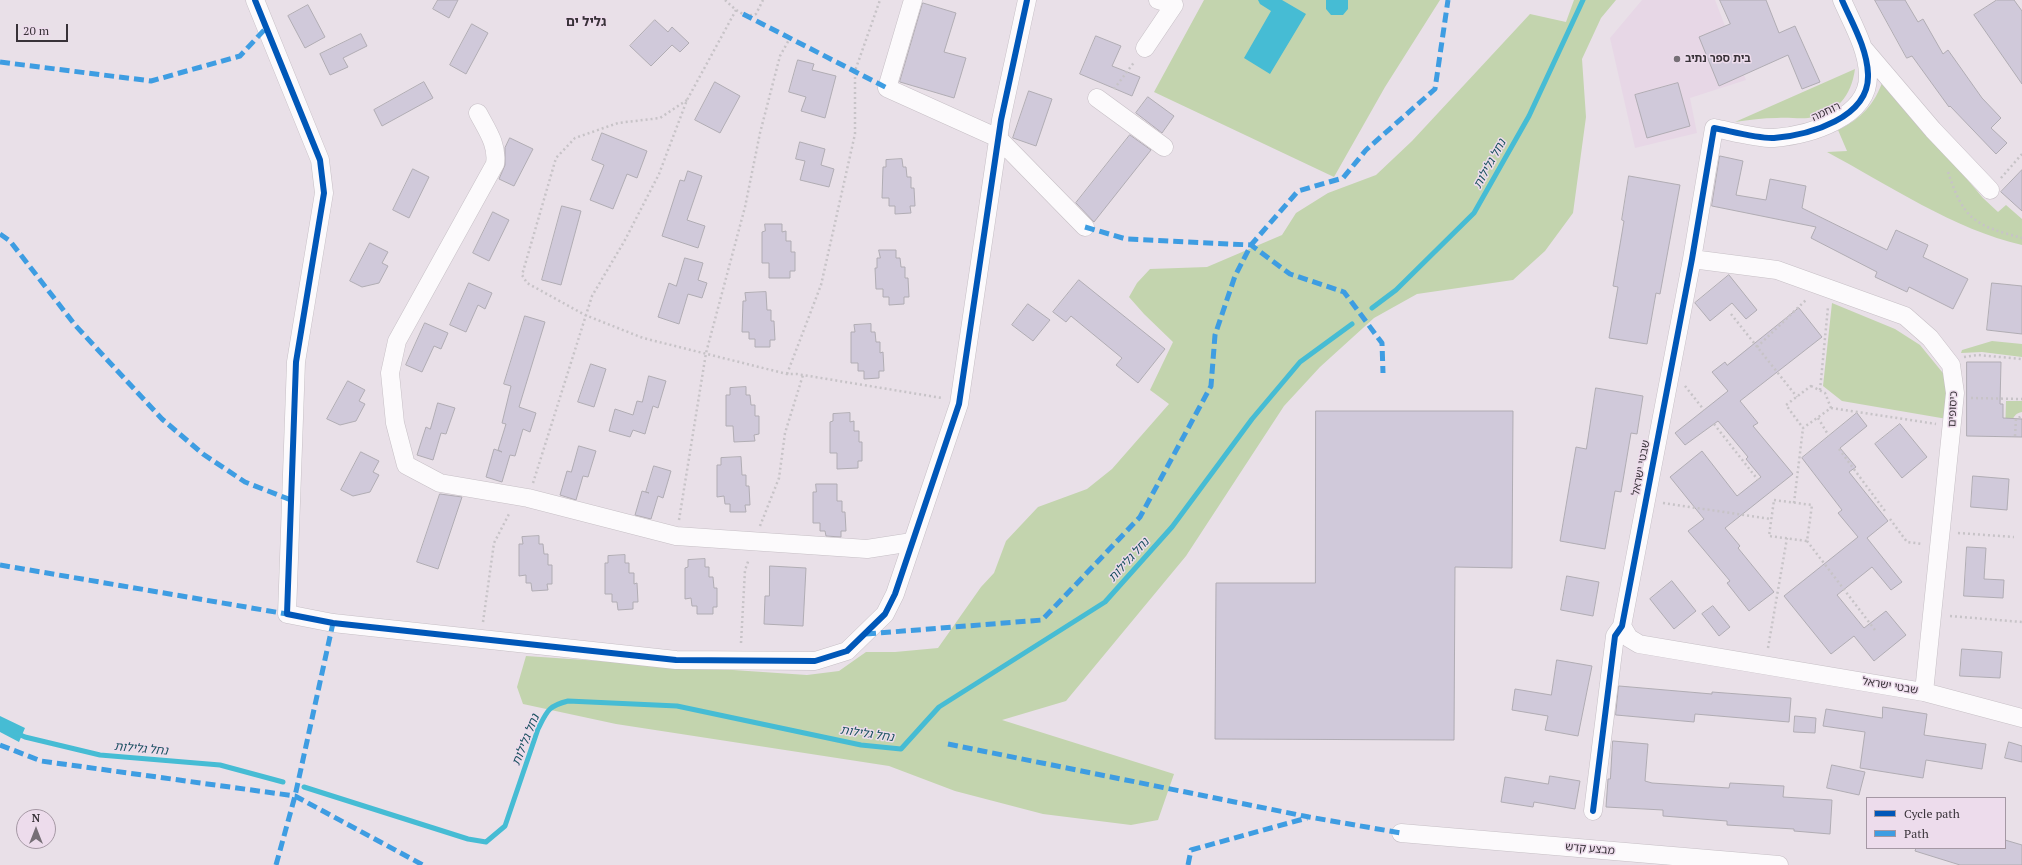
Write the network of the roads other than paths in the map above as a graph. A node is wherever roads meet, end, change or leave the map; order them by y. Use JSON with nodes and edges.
{"nodes":[{"id":1,"x":255,"y":0,"type":"edge"},
{"id":2,"x":914,"y":0,"type":"edge"},
{"id":3,"x":1027,"y":0,"type":"edge"},
{"id":4,"x":1158,"y":0,"type":"edge"},
{"id":5,"x":1842,"y":0,"type":"edge"},
{"id":6,"x":1863,"y":47,"type":"junction"},
{"id":7,"x":1145,"y":48,"type":"road end"},
{"id":8,"x":1100,"y":100,"type":"road end"},
{"id":9,"x":478,"y":113,"type":"dead end"},
{"id":10,"x":1714,"y":128,"type":"joint"},
{"id":11,"x":998,"y":138,"type":"junction"},
{"id":12,"x":1164,"y":147,"type":"dead end"},
{"id":13,"x":1990,"y":190,"type":"road end"},
{"id":14,"x":1085,"y":226,"type":"dead end"},
{"id":15,"x":1692,"y":259,"type":"junction"},
{"id":16,"x":912,"y":542,"type":"junction"},
{"id":17,"x":1622,"y":626,"type":"junction"},
{"id":18,"x":1924,"y":692,"type":"junction"},
{"id":19,"x":2022,"y":718,"type":"edge"},
{"id":20,"x":1593,"y":811,"type":"dead end"},
{"id":21,"x":1400,"y":833,"type":"dead end"},
{"id":22,"x":1779,"y":865,"type":"edge"}],
"edges":[{"from":1,"to":16,"type":"street"},
{"from":2,"to":11,"type":"street"},
{"from":3,"to":11,"type":"street"},
{"from":4,"to":7,"type":"street"},
{"from":5,"to":6,"type":"street","name":"רוחמה"},
{"from":6,"to":10,"type":"street","name":"רוחמה"},
{"from":6,"to":13,"type":"street","name":"רוחמה"},
{"from":8,"to":12,"type":"street"},
{"from":9,"to":16,"type":"street"},
{"from":10,"to":15,"type":"street","name":"שבטי ישראל"},
{"from":11,"to":14,"type":"street"},
{"from":11,"to":16,"type":"street"},
{"from":15,"to":17,"type":"street","name":"שבטי ישראל"},
{"from":15,"to":18,"type":"street","name":"כיסופים"},
{"from":17,"to":18,"type":"street","name":"שבטי ישראל"},
{"from":17,"to":20,"type":"street","name":"שבטי ישראל"},
{"from":18,"to":19,"type":"street","name":"שבטי ישראל"},
{"from":21,"to":22,"type":"street","name":"מבצע קדש"}]}
